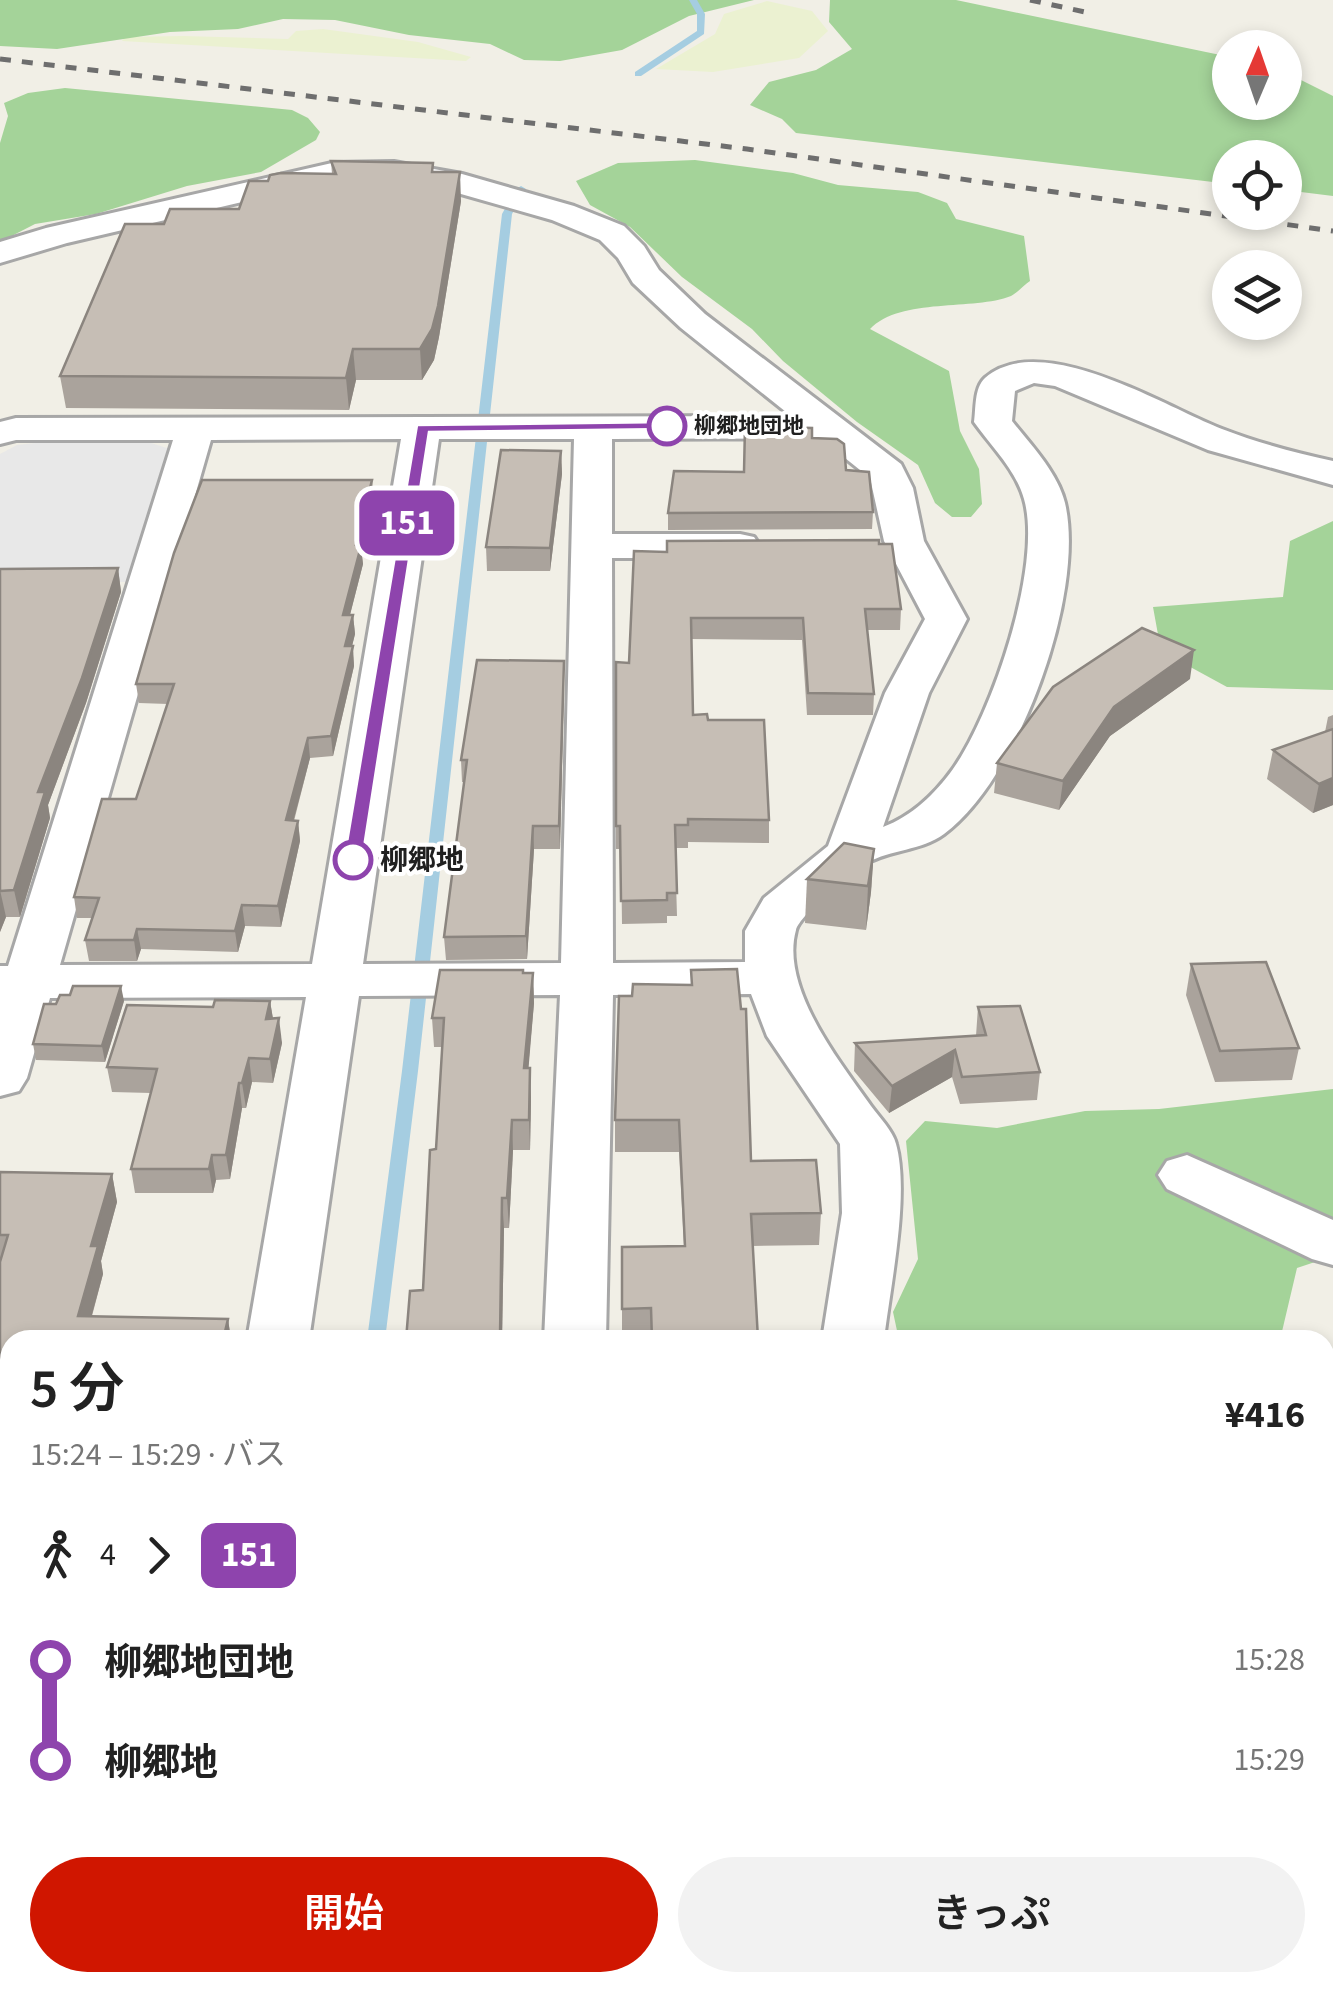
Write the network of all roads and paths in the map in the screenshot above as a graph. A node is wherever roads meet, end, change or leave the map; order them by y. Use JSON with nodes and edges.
{"nodes":[{"id":1,"x":0,"y":253,"type":"edge"},
{"id":2,"x":592,"y":426,"type":"junction"},
{"id":3,"x":824,"y":427,"type":"junction"},
{"id":4,"x":422,"y":428,"type":"junction"},
{"id":5,"x":195,"y":429,"type":"junction"},
{"id":6,"x":0,"y":433,"type":"edge"},
{"id":7,"x":1333,"y":472,"type":"edge"},
{"id":8,"x":591,"y":546,"type":"junction"},
{"id":9,"x":788,"y":546,"type":"edge"},
{"id":10,"x":850,"y":852,"type":"junction"},
{"id":11,"x":587,"y":976,"type":"junction"},
{"id":12,"x":358,"y":978,"type":"junction"},
{"id":13,"x":771,"y":978,"type":"junction"},
{"id":14,"x":14,"y":983,"type":"edge"},
{"id":15,"x":0,"y":1078,"type":"edge"},
{"id":16,"x":1187,"y":1175,"type":"dead end"},
{"id":17,"x":1333,"y":1244,"type":"edge"},
{"id":18,"x":280,"y":1330,"type":"edge"},
{"id":19,"x":575,"y":1330,"type":"edge"},
{"id":20,"x":854,"y":1330,"type":"edge"}],
"edges":[{"from":1,"to":3,"type":"street"},
{"from":2,"to":3,"type":"street"},
{"from":2,"to":4,"type":"street"},
{"from":2,"to":8,"type":"street"},
{"from":3,"to":10,"type":"street"},
{"from":4,"to":5,"type":"street"},
{"from":4,"to":12,"type":"street"},
{"from":5,"to":6,"type":"street"},
{"from":5,"to":14,"type":"street"},
{"from":7,"to":10,"type":"street"},
{"from":8,"to":9,"type":"street"},
{"from":8,"to":11,"type":"street"},
{"from":10,"to":13,"type":"street"},
{"from":11,"to":12,"type":"street"},
{"from":11,"to":13,"type":"street"},
{"from":11,"to":19,"type":"street"},
{"from":12,"to":14,"type":"street"},
{"from":12,"to":18,"type":"street"},
{"from":13,"to":20,"type":"street"},
{"from":14,"to":15,"type":"street"},
{"from":16,"to":17,"type":"street"}]}
